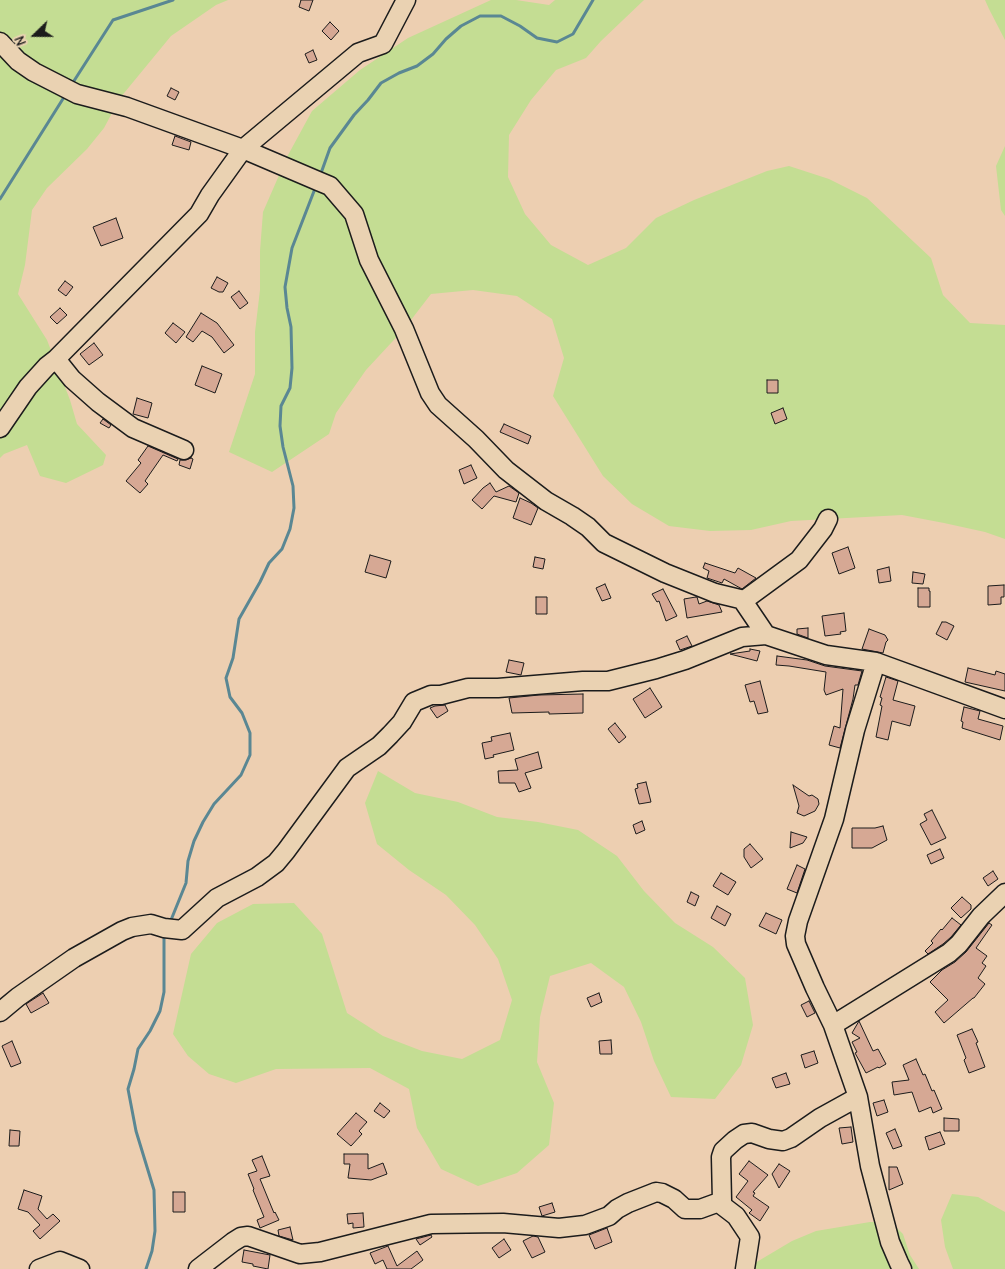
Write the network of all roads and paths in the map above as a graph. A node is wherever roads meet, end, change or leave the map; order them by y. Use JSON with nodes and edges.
{"nodes":[{"id":1,"x":406,"y":0,"type":"edge"},
{"id":2,"x":0,"y":42,"type":"edge"},
{"id":3,"x":243,"y":149,"type":"junction"},
{"id":4,"x":56,"y":359,"type":"junction"},
{"id":5,"x":0,"y":428,"type":"edge"},
{"id":6,"x":184,"y":450,"type":"dead end"},
{"id":7,"x":828,"y":519,"type":"dead end"},
{"id":8,"x":743,"y":601,"type":"junction"},
{"id":9,"x":766,"y":635,"type":"junction"},
{"id":10,"x":876,"y":662,"type":"junction"},
{"id":11,"x":1005,"y":710,"type":"edge"},
{"id":12,"x":1005,"y":893,"type":"edge"},
{"id":13,"x":0,"y":1012,"type":"edge"},
{"id":14,"x":834,"y":1026,"type":"junction"},
{"id":15,"x":858,"y":1097,"type":"junction"},
{"id":16,"x":719,"y":1203,"type":"junction"},
{"id":17,"x":38,"y":1269,"type":"edge"},
{"id":18,"x":80,"y":1269,"type":"edge"},
{"id":19,"x":198,"y":1269,"type":"edge"},
{"id":20,"x":746,"y":1269,"type":"edge"},
{"id":21,"x":902,"y":1269,"type":"edge"}],
"edges":[{"from":1,"to":3,"type":"street"},
{"from":2,"to":3,"type":"street"},
{"from":3,"to":4,"type":"street"},
{"from":3,"to":8,"type":"street"},
{"from":4,"to":5,"type":"street"},
{"from":4,"to":6,"type":"street"},
{"from":7,"to":8,"type":"street"},
{"from":8,"to":9,"type":"street"},
{"from":9,"to":10,"type":"street"},
{"from":9,"to":13,"type":"street"},
{"from":10,"to":11,"type":"street"},
{"from":10,"to":14,"type":"street"},
{"from":12,"to":14,"type":"street"},
{"from":14,"to":15,"type":"street"},
{"from":15,"to":16,"type":"street"},
{"from":15,"to":21,"type":"street"},
{"from":16,"to":19,"type":"street"},
{"from":16,"to":20,"type":"street"},
{"from":17,"to":18,"type":"street"}]}
